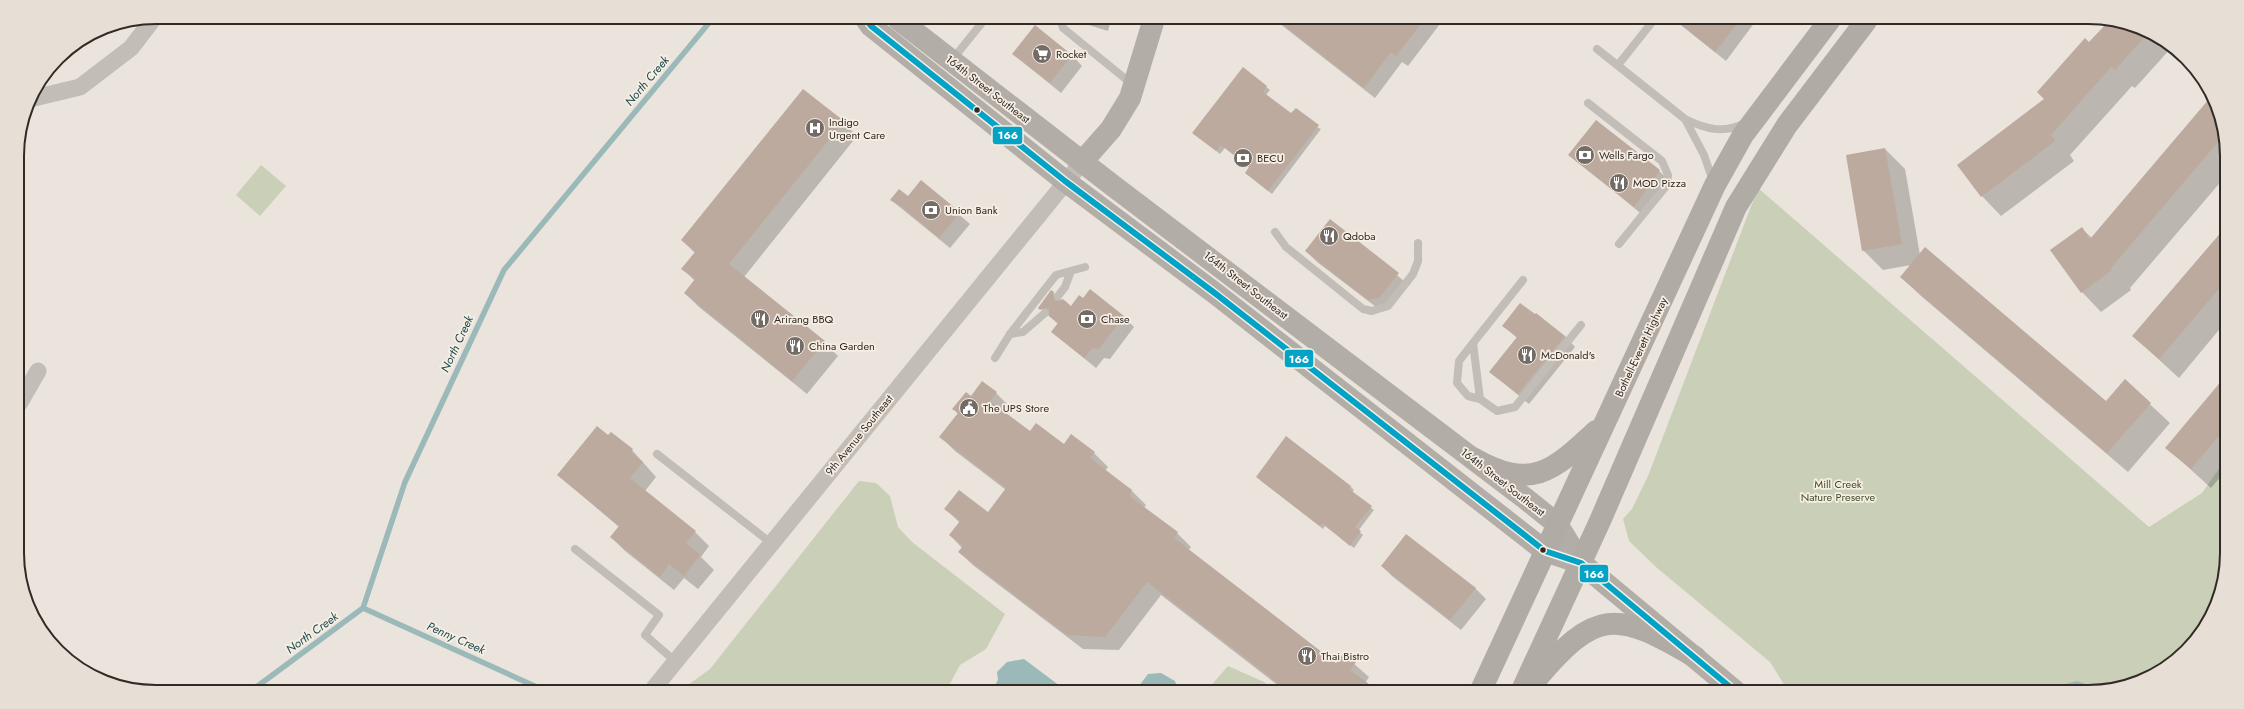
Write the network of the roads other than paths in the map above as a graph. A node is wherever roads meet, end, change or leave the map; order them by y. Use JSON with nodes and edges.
{"nodes":[{"id":1,"x":149,"y":24,"type":"edge"},
{"id":2,"x":870,"y":24,"type":"edge"},
{"id":3,"x":904,"y":24,"type":"edge"},
{"id":4,"x":981,"y":24,"type":"edge"},
{"id":5,"x":1062,"y":24,"type":"edge"},
{"id":6,"x":1152,"y":24,"type":"edge"},
{"id":7,"x":1651,"y":24,"type":"edge"},
{"id":8,"x":1827,"y":24,"type":"edge"},
{"id":9,"x":1864,"y":24,"type":"edge"},
{"id":10,"x":1597,"y":49,"type":"dead end"},
{"id":11,"x":951,"y":60,"type":"junction"},
{"id":12,"x":1618,"y":65,"type":"junction"},
{"id":13,"x":1134,"y":85,"type":"junction"},
{"id":14,"x":39,"y":97,"type":"edge"},
{"id":15,"x":1588,"y":103,"type":"dead end"},
{"id":16,"x":1759,"y":112,"type":"junction"},
{"id":17,"x":1685,"y":118,"type":"junction"},
{"id":18,"x":1082,"y":162,"type":"junction"},
{"id":19,"x":1065,"y":181,"type":"junction"},
{"id":20,"x":1715,"y":185,"type":"junction"},
{"id":21,"x":1274,"y":232,"type":"dead end"},
{"id":22,"x":1418,"y":243,"type":"dead end"},
{"id":23,"x":1619,"y":244,"type":"dead end"},
{"id":24,"x":1085,"y":267,"type":"dead end"},
{"id":25,"x":1071,"y":271,"type":"junction"},
{"id":26,"x":1522,"y":280,"type":"dead end"},
{"id":27,"x":1058,"y":296,"type":"dead end"},
{"id":28,"x":1045,"y":313,"type":"dead end"},
{"id":29,"x":1580,"y":325,"type":"dead end"},
{"id":30,"x":1010,"y":334,"type":"junction"},
{"id":31,"x":1473,"y":343,"type":"junction"},
{"id":32,"x":996,"y":358,"type":"dead end"},
{"id":33,"x":38,"y":371,"type":"dead end"},
{"id":34,"x":24,"y":395,"type":"edge"},
{"id":35,"x":1480,"y":399,"type":"junction"},
{"id":36,"x":1605,"y":422,"type":"junction"},
{"id":37,"x":657,"y":454,"type":"dead end"},
{"id":38,"x":1473,"y":458,"type":"junction"},
{"id":39,"x":1557,"y":524,"type":"junction"},
{"id":40,"x":772,"y":543,"type":"junction"},
{"id":41,"x":575,"y":549,"type":"dead end"},
{"id":42,"x":1545,"y":551,"type":"junction"},
{"id":43,"x":1581,"y":563,"type":"junction"},
{"id":44,"x":1695,"y":657,"type":"junction"},
{"id":45,"x":676,"y":662,"type":"junction"},
{"id":46,"x":657,"y":685,"type":"edge"},
{"id":47,"x":1483,"y":685,"type":"edge"},
{"id":48,"x":1524,"y":685,"type":"edge"},
{"id":49,"x":1531,"y":685,"type":"edge"},
{"id":50,"x":1728,"y":685,"type":"edge"}],
"edges":[{"from":1,"to":14,"type":"street"},
{"from":2,"to":19,"type":"main road"},
{"from":3,"to":11,"type":"main road","name":"164th Street Southeast"},
{"from":4,"to":11,"type":"lane"},
{"from":5,"to":13,"type":"lane"},
{"from":6,"to":13,"type":"main road"},
{"from":7,"to":12,"type":"lane"},
{"from":8,"to":16,"type":"main road","name":"Bothell-Everett Highway"},
{"from":9,"to":43,"type":"main road"},
{"from":10,"to":12,"type":"lane"},
{"from":11,"to":18,"type":"main road","name":"164th Street Southeast"},
{"from":12,"to":17,"type":"lane"},
{"from":13,"to":18,"type":"main road"},
{"from":15,"to":23,"type":"lane"},
{"from":16,"to":17,"type":"lane"},
{"from":16,"to":20,"type":"main road","name":"Bothell-Everett Highway"},
{"from":17,"to":20,"type":"lane"},
{"from":18,"to":19,"type":"street","name":"9th Avenue Southeast"},
{"from":18,"to":38,"type":"main road","name":"164th Street Southeast"},
{"from":19,"to":40,"type":"street","name":"9th Avenue Southeast"},
{"from":19,"to":42,"type":"main road"},
{"from":20,"to":36,"type":"main road","name":"Bothell-Everett Highway"},
{"from":21,"to":22,"type":"lane"},
{"from":24,"to":25,"type":"lane"},
{"from":25,"to":27,"type":"lane"},
{"from":25,"to":30,"type":"lane"},
{"from":26,"to":31,"type":"lane"},
{"from":28,"to":30,"type":"lane"},
{"from":29,"to":35,"type":"lane"},
{"from":30,"to":32,"type":"lane"},
{"from":31,"to":35,"type":"lane"},
{"from":31,"to":35,"type":"lane"},
{"from":33,"to":34,"type":"street"},
{"from":36,"to":38,"type":"main road"},
{"from":36,"to":39,"type":"main road","name":"Bothell-Everett Highway"},
{"from":37,"to":40,"type":"lane"},
{"from":38,"to":39,"type":"main road","name":"164th Street Southeast"},
{"from":39,"to":42,"type":"main road","name":"Bothell-Everett Highway"},
{"from":39,"to":43,"type":"main road","name":"164th Street Southeast"},
{"from":40,"to":45,"type":"street","name":"9th Avenue Southeast"},
{"from":41,"to":45,"type":"lane"},
{"from":42,"to":43,"type":"main road"},
{"from":42,"to":47,"type":"main road","name":"Bothell-Everett Highway"},
{"from":43,"to":44,"type":"main road"},
{"from":43,"to":48,"type":"main road"},
{"from":44,"to":49,"type":"main road"},
{"from":44,"to":50,"type":"main road"},
{"from":45,"to":46,"type":"street","name":"9th Avenue Southeast"}]}
